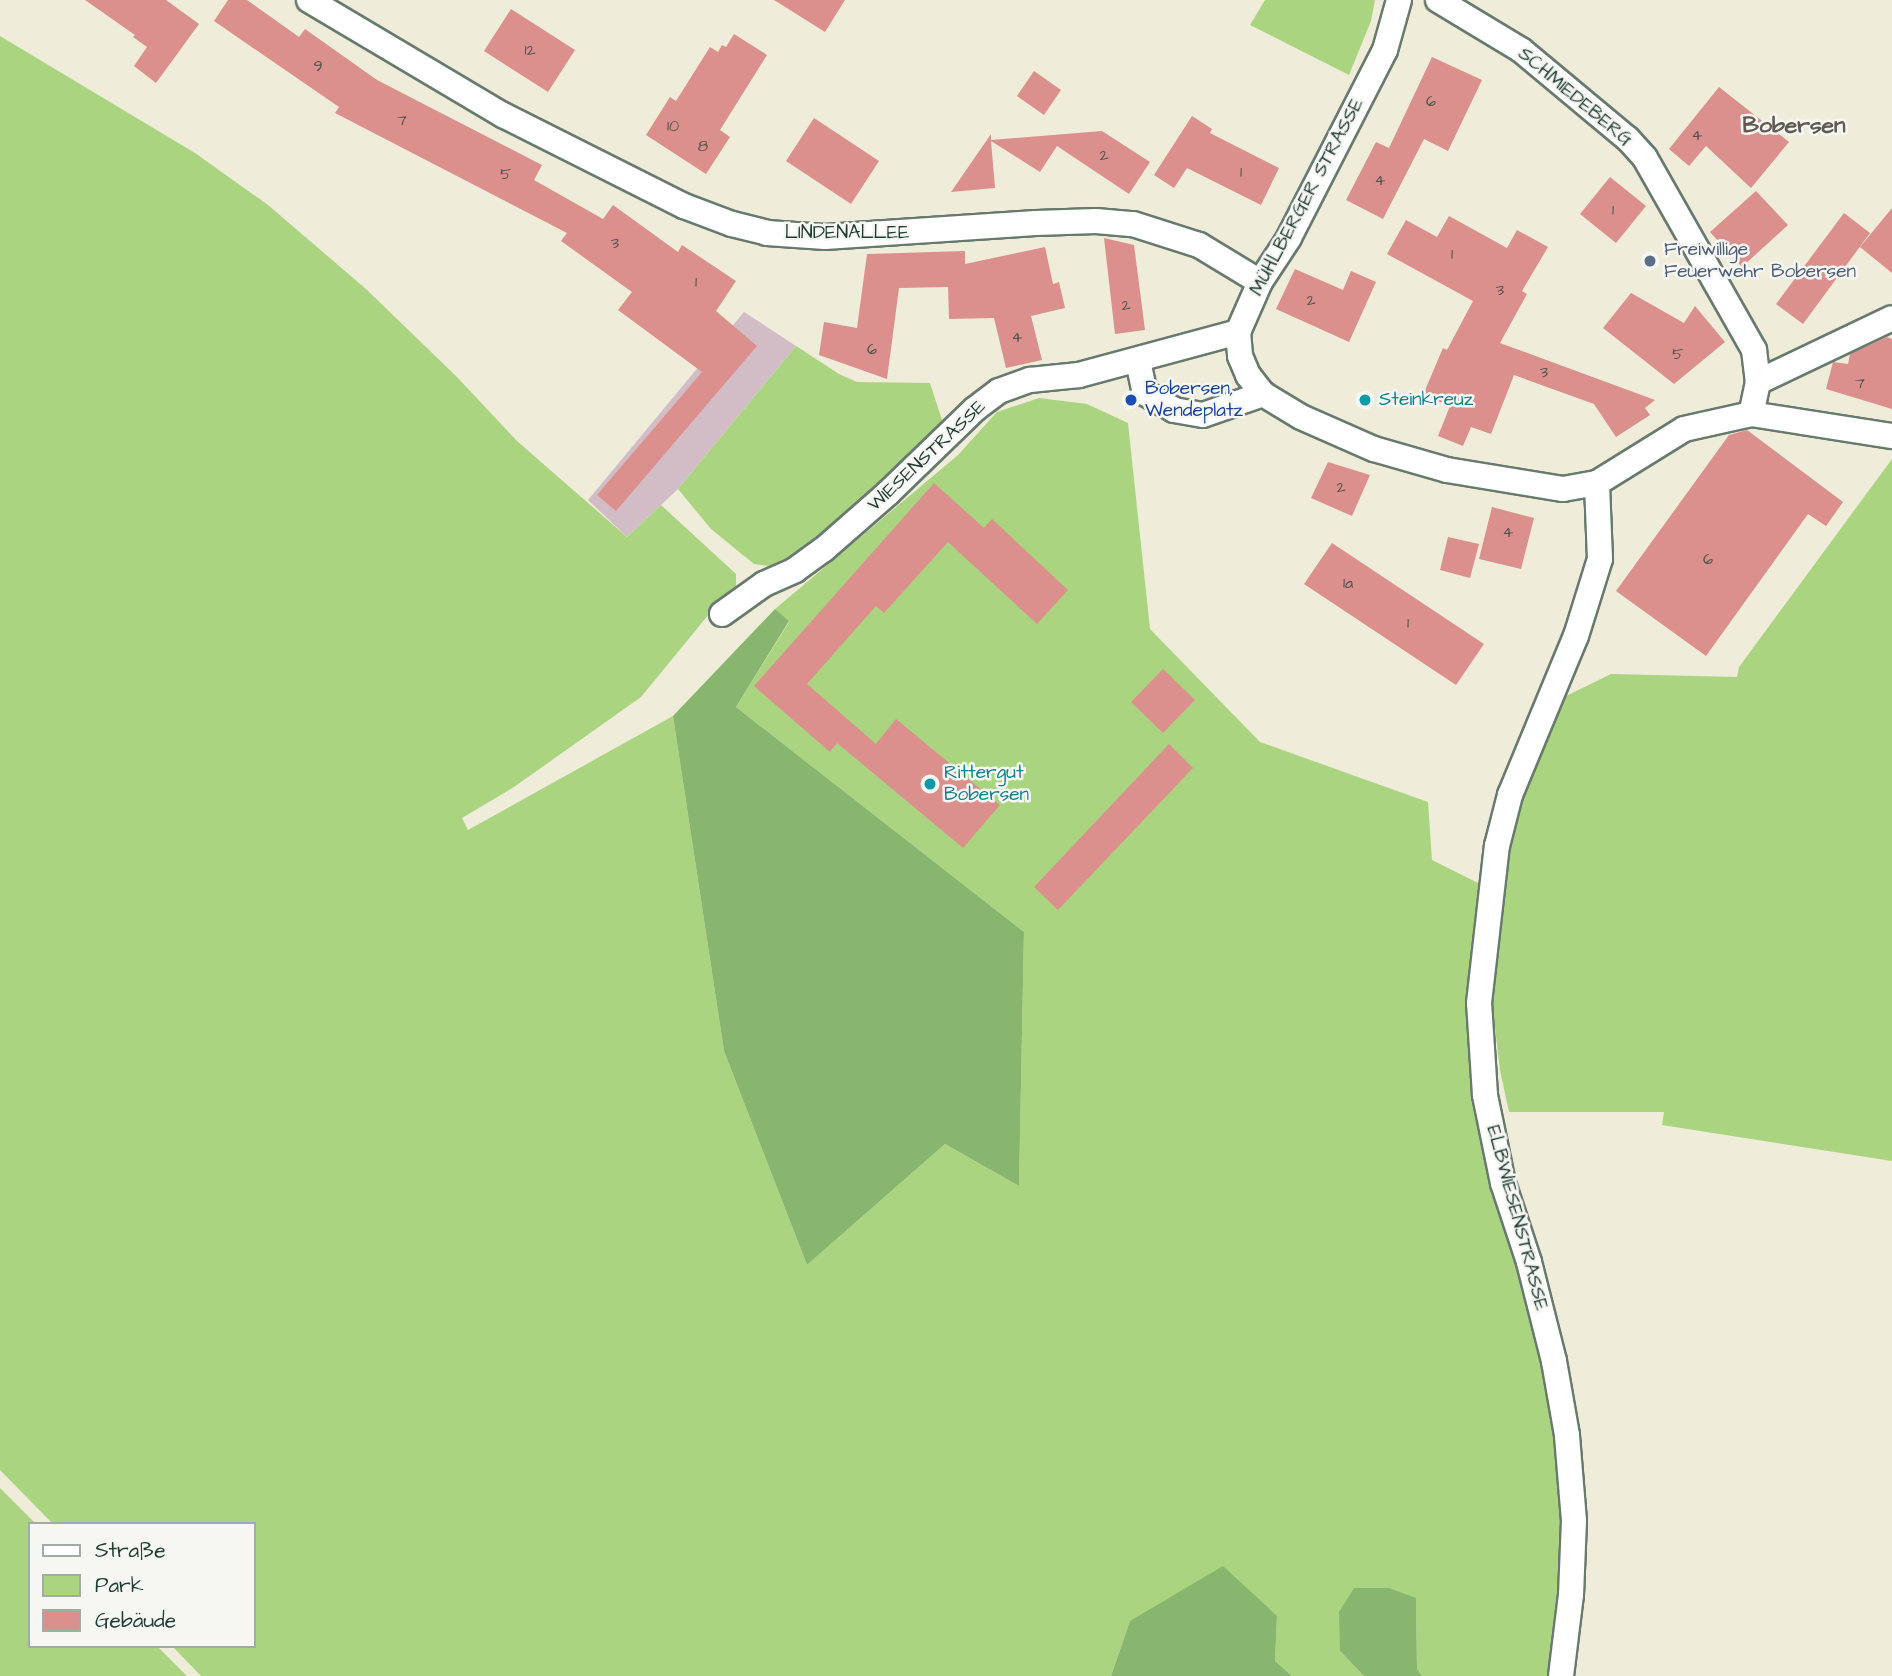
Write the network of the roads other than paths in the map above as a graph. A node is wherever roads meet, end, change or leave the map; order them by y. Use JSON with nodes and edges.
{"nodes":[{"id":1,"x":309,"y":0,"type":"edge"},
{"id":2,"x":1399,"y":0,"type":"edge"},
{"id":3,"x":1438,"y":0,"type":"edge"},
{"id":4,"x":1260,"y":282,"type":"junction"},
{"id":5,"x":1892,"y":318,"type":"edge"},
{"id":6,"x":1239,"y":344,"type":"junction"},
{"id":7,"x":1138,"y":361,"type":"junction"},
{"id":8,"x":1758,"y":382,"type":"junction"},
{"id":9,"x":1263,"y":394,"type":"junction"},
{"id":10,"x":1751,"y":414,"type":"junction"},
{"id":11,"x":1892,"y":436,"type":"edge"},
{"id":12,"x":1597,"y":483,"type":"junction"},
{"id":13,"x":722,"y":614,"type":"dead end"},
{"id":14,"x":1561,"y":1676,"type":"edge"}],
"edges":[{"from":1,"to":4,"type":"street","name":"LINDENALLEE"},
{"from":2,"to":4,"type":"street","name":"MÜHLBERGER STRASSE"},
{"from":3,"to":8,"type":"street","name":"SCHMIEDEBERG"},
{"from":4,"to":6,"type":"street","name":"MÜHLBERGER STRASSE"},
{"from":5,"to":8,"type":"street"},
{"from":6,"to":7,"type":"street","name":"WIESENSTRASSE"},
{"from":6,"to":9,"type":"street"},
{"from":7,"to":9,"type":"street"},
{"from":7,"to":13,"type":"street","name":"WIESENSTRASSE"},
{"from":8,"to":10,"type":"street","name":"SCHMIEDEBERG"},
{"from":9,"to":12,"type":"street"},
{"from":10,"to":11,"type":"street"},
{"from":10,"to":12,"type":"street"},
{"from":12,"to":14,"type":"street","name":"ELBWIESENSTRASSE"}]}
